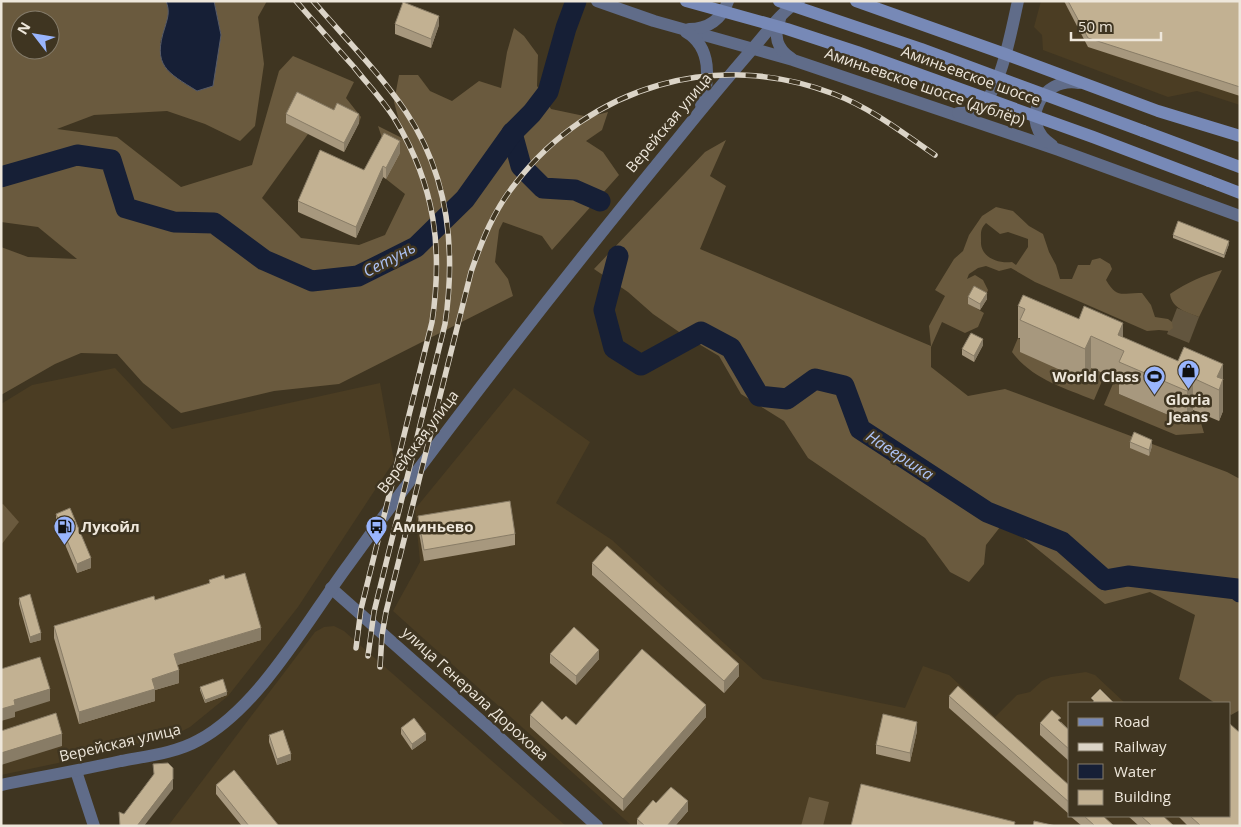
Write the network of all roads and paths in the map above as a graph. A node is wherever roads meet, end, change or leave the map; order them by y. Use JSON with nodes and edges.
{"nodes":[{"id":1,"x":597,"y":1,"type":"edge"},
{"id":2,"x":686,"y":1,"type":"edge"},
{"id":3,"x":728,"y":1,"type":"edge"},
{"id":4,"x":779,"y":1,"type":"edge"},
{"id":5,"x":799,"y":1,"type":"edge"},
{"id":6,"x":856,"y":1,"type":"edge"},
{"id":7,"x":1018,"y":1,"type":"edge"},
{"id":8,"x":781,"y":17,"type":"junction"},
{"id":9,"x":681,"y":29,"type":"junction"},
{"id":10,"x":753,"y":49,"type":"junction"},
{"id":11,"x":1005,"y":54,"type":"junction"},
{"id":12,"x":793,"y":60,"type":"junction"},
{"id":13,"x":1084,"y":83,"type":"junction"},
{"id":14,"x":698,"y":114,"type":"junction"},
{"id":15,"x":953,"y":114,"type":"junction"},
{"id":16,"x":1240,"y":136,"type":"edge"},
{"id":17,"x":1059,"y":150,"type":"junction"},
{"id":18,"x":1240,"y":167,"type":"edge"},
{"id":19,"x":1240,"y":193,"type":"edge"},
{"id":20,"x":1240,"y":216,"type":"edge"},
{"id":21,"x":331,"y":588,"type":"junction"},
{"id":22,"x":76,"y":771,"type":"junction"},
{"id":23,"x":1,"y":785,"type":"edge"},
{"id":24,"x":94,"y":826,"type":"edge"},
{"id":25,"x":597,"y":826,"type":"edge"}],
"edges":[{"from":1,"to":9,"type":"street","name":"Аминьевское шоссе (дублёр)"},
{"from":2,"to":19,"type":"main road","name":"Аминьевское шоссе","bridge":true},
{"from":3,"to":9,"type":"street"},
{"from":4,"to":18,"type":"main road","name":"Аминьевское шоссе","bridge":true},
{"from":5,"to":8,"type":"street","name":"Верейская улица"},
{"from":6,"to":11,"type":"main road"},
{"from":7,"to":11,"type":"street"},
{"from":8,"to":10,"type":"street","name":"Верейская улица"},
{"from":8,"to":12,"type":"street"},
{"from":9,"to":10,"type":"street","name":"Аминьевское шоссе (дублёр)"},
{"from":9,"to":14,"type":"street"},
{"from":10,"to":12,"type":"street","name":"Аминьевское шоссе (дублёр)"},
{"from":10,"to":14,"type":"street","name":"Верейская улица"},
{"from":11,"to":13,"type":"main road"},
{"from":11,"to":15,"type":"street"},
{"from":12,"to":15,"type":"street","name":"Аминьевское шоссе (дублёр)"},
{"from":13,"to":16,"type":"main road"},
{"from":13,"to":17,"type":"street"},
{"from":14,"to":21,"type":"street","name":"Верейская улица"},
{"from":15,"to":17,"type":"street","name":"Аминьевское шоссе (дублёр)"},
{"from":17,"to":20,"type":"street","name":"Аминьевское шоссе (дублёр)"},
{"from":21,"to":22,"type":"street","name":"Верейская улица"},
{"from":21,"to":25,"type":"street","name":"улица Генерала Дорохова"},
{"from":22,"to":23,"type":"street","name":"Верейская улица"},
{"from":22,"to":24,"type":"street"}]}
